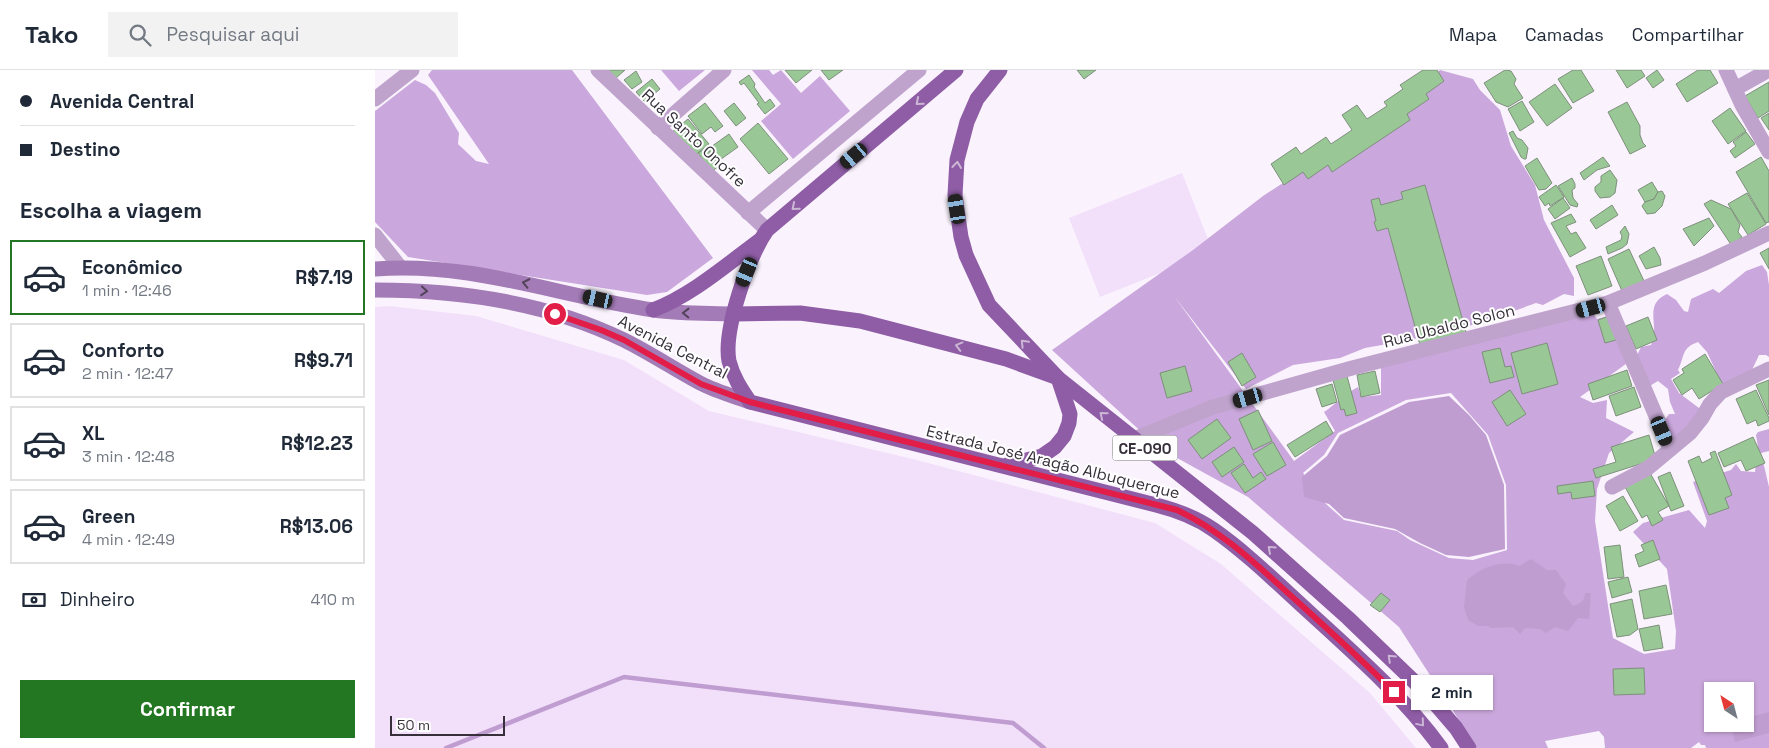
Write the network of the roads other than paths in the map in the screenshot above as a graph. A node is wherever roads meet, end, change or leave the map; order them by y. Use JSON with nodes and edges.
{"nodes":[{"id":1,"x":412,"y":70,"type":"edge"},
{"id":2,"x":598,"y":70,"type":"edge"},
{"id":3,"x":724,"y":70,"type":"edge"},
{"id":4,"x":919,"y":70,"type":"edge"},
{"id":5,"x":956,"y":70,"type":"edge"},
{"id":6,"x":1000,"y":70,"type":"edge"},
{"id":7,"x":1726,"y":70,"type":"edge"},
{"id":8,"x":1769,"y":70,"type":"edge"},
{"id":9,"x":1735,"y":89,"type":"junction"},
{"id":10,"x":375,"y":99,"type":"edge"},
{"id":11,"x":658,"y":128,"type":"junction"},
{"id":12,"x":1769,"y":152,"type":"edge"},
{"id":13,"x":748,"y":213,"type":"junction"},
{"id":14,"x":1769,"y":233,"type":"edge"},
{"id":15,"x":375,"y":235,"type":"edge"},
{"id":16,"x":764,"y":235,"type":"junction"},
{"id":17,"x":400,"y":267,"type":"junction"},
{"id":18,"x":375,"y":269,"type":"edge"},
{"id":19,"x":375,"y":290,"type":"edge"},
{"id":20,"x":1608,"y":303,"type":"junction"},
{"id":21,"x":653,"y":310,"type":"junction"},
{"id":22,"x":734,"y":314,"type":"junction"},
{"id":23,"x":1769,"y":368,"type":"edge"},
{"id":24,"x":1058,"y":378,"type":"junction"},
{"id":25,"x":750,"y":402,"type":"junction"},
{"id":26,"x":1133,"y":439,"type":"junction"},
{"id":27,"x":1670,"y":449,"type":"junction"},
{"id":28,"x":1003,"y":466,"type":"junction"},
{"id":29,"x":1612,"y":487,"type":"dead end"},
{"id":30,"x":1441,"y":748,"type":"edge"},
{"id":31,"x":1469,"y":748,"type":"edge"}],
"edges":[{"from":1,"to":10,"type":"street"},
{"from":2,"to":11,"type":"street","name":"Rua Santo Onofre"},
{"from":3,"to":11,"type":"street"},
{"from":4,"to":13,"type":"street"},
{"from":5,"to":16,"type":"main road","one_way":true},
{"from":24,"to":6,"type":"main road","one_way":true},
{"from":7,"to":9,"type":"street"},
{"from":8,"to":9,"type":"street"},
{"from":9,"to":12,"type":"street"},
{"from":11,"to":13,"type":"street","name":"Rua Santo Onofre"},
{"from":13,"to":16,"type":"street","name":"Rua Santo Onofre"},
{"from":14,"to":20,"type":"street","name":"Rua Ubaldo Solon"},
{"from":15,"to":17,"type":"street"},
{"from":16,"to":21,"type":"main road"},
{"from":16,"to":22,"type":"main road"},
{"from":17,"to":18,"type":"main road","name":"Avenida Central","number":"CE-090"},
{"from":21,"to":17,"type":"main road","name":"Avenida Central","number":"CE-090","one_way":true},
{"from":19,"to":25,"type":"main road","name":"Avenida Central","one_way":true},
{"from":20,"to":26,"type":"street","name":"Rua Ubaldo Solon"},
{"from":20,"to":27,"type":"street"},
{"from":22,"to":21,"type":"main road","name":"Avenida Central","number":"CE-090","one_way":true},
{"from":24,"to":22,"type":"main road","name":"Estrada José Aragão Albuquerque","number":"CE-090","one_way":true},
{"from":22,"to":25,"type":"main road"},
{"from":23,"to":27,"type":"street"},
{"from":26,"to":24,"type":"main road","name":"Estrada José Aragão Albuquerque","number":"CE-090","one_way":true},
{"from":24,"to":28,"type":"main road"},
{"from":25,"to":28,"type":"main road","name":"Estrada José Aragão Albuquerque"},
{"from":31,"to":26,"type":"main road","name":"Estrada José Aragão Albuquerque","number":"CE-090","one_way":true},
{"from":27,"to":29,"type":"street"},
{"from":28,"to":30,"type":"main road","name":"Estrada José Aragão Albuquerque","one_way":true}]}
